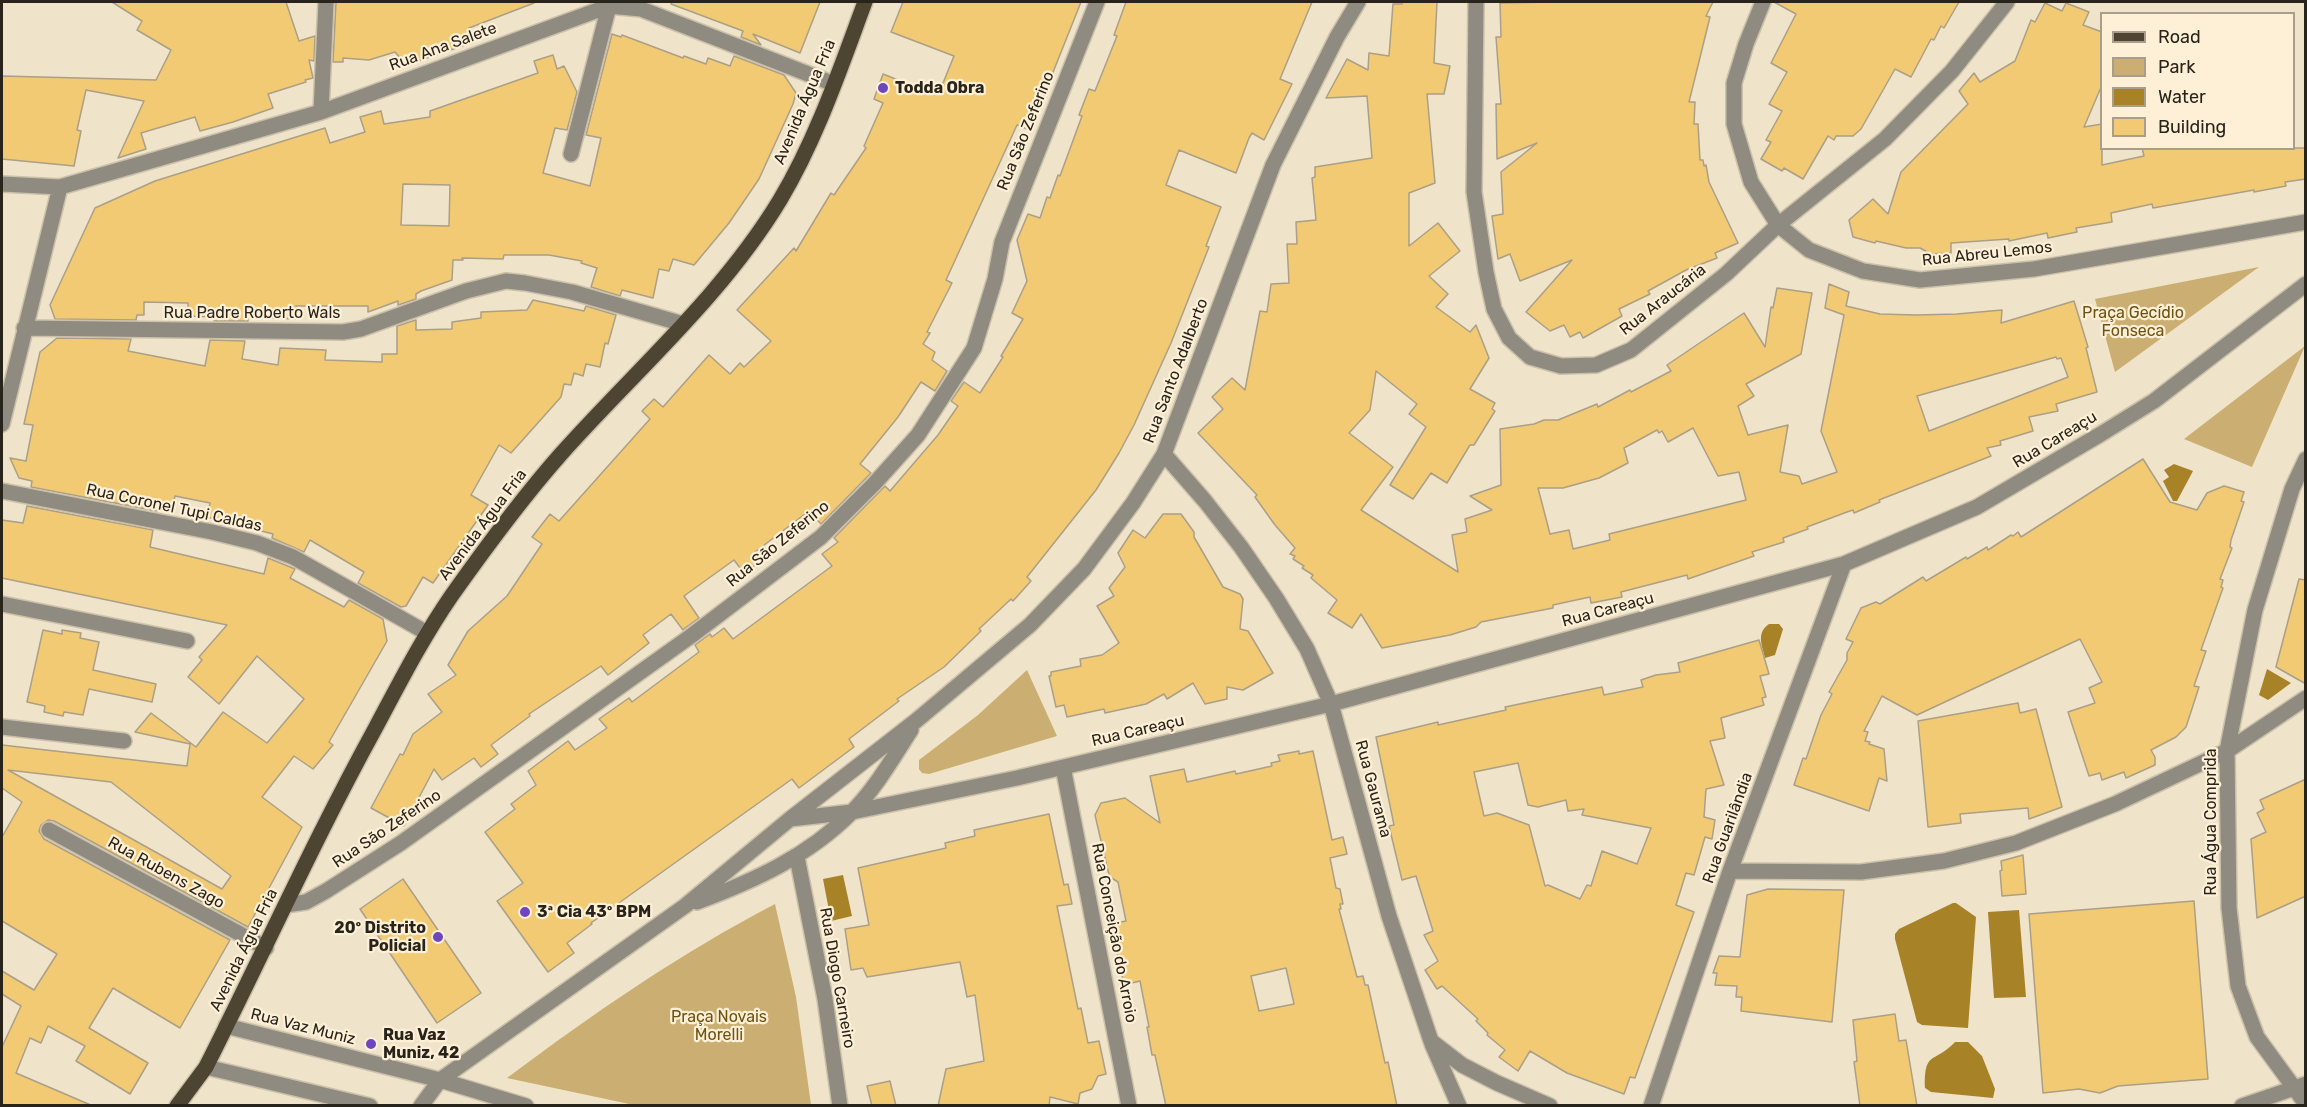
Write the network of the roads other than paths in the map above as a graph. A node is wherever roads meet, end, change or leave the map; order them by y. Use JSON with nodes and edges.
{"nodes":[{"id":1,"x":326,"y":2,"type":"edge"},
{"id":2,"x":865,"y":2,"type":"edge"},
{"id":3,"x":1097,"y":2,"type":"edge"},
{"id":4,"x":1358,"y":2,"type":"edge"},
{"id":5,"x":1476,"y":2,"type":"edge"},
{"id":6,"x":1763,"y":2,"type":"edge"},
{"id":7,"x":2007,"y":2,"type":"edge"},
{"id":8,"x":609,"y":6,"type":"junction"},
{"id":9,"x":834,"y":84,"type":"junction"},
{"id":10,"x":321,"y":112,"type":"junction"},
{"id":11,"x":571,"y":154,"type":"dead end"},
{"id":12,"x":2,"y":184,"type":"edge"},
{"id":13,"x":60,"y":187,"type":"junction"},
{"id":14,"x":2306,"y":222,"type":"edge"},
{"id":15,"x":1778,"y":225,"type":"junction"},
{"id":16,"x":2306,"y":284,"type":"edge"},
{"id":17,"x":683,"y":324,"type":"junction"},
{"id":18,"x":24,"y":328,"type":"junction"},
{"id":19,"x":2,"y":424,"type":"edge"},
{"id":20,"x":1164,"y":454,"type":"junction"},
{"id":21,"x":2306,"y":459,"type":"edge"},
{"id":22,"x":2,"y":491,"type":"edge"},
{"id":23,"x":1844,"y":564,"type":"junction"},
{"id":24,"x":2,"y":604,"type":"edge"},
{"id":25,"x":427,"y":633,"type":"junction"},
{"id":26,"x":187,"y":641,"type":"dead end"},
{"id":27,"x":2306,"y":699,"type":"edge"},
{"id":28,"x":1331,"y":704,"type":"junction"},
{"id":29,"x":917,"y":720,"type":"junction"},
{"id":30,"x":2,"y":727,"type":"edge"},
{"id":31,"x":124,"y":741,"type":"dead end"},
{"id":32,"x":2227,"y":751,"type":"junction"},
{"id":33,"x":1064,"y":767,"type":"junction"},
{"id":34,"x":852,"y":812,"type":"junction"},
{"id":35,"x":790,"y":819,"type":"junction"},
{"id":36,"x":49,"y":830,"type":"dead end"},
{"id":37,"x":797,"y":857,"type":"junction"},
{"id":38,"x":1730,"y":871,"type":"junction"},
{"id":39,"x":286,"y":905,"type":"junction"},
{"id":40,"x":686,"y":906,"type":"junction"},
{"id":41,"x":266,"y":948,"type":"junction"},
{"id":42,"x":226,"y":1026,"type":"junction"},
{"id":43,"x":1431,"y":1041,"type":"junction"},
{"id":44,"x":206,"y":1067,"type":"junction"},
{"id":45,"x":440,"y":1080,"type":"junction"},
{"id":46,"x":2300,"y":1086,"type":"edge"},
{"id":47,"x":2306,"y":1104,"type":"edge"},
{"id":48,"x":177,"y":1106,"type":"edge"},
{"id":49,"x":370,"y":1106,"type":"edge"},
{"id":50,"x":421,"y":1106,"type":"edge"},
{"id":51,"x":526,"y":1106,"type":"edge"},
{"id":52,"x":840,"y":1106,"type":"edge"},
{"id":53,"x":1129,"y":1106,"type":"edge"},
{"id":54,"x":1459,"y":1106,"type":"edge"},
{"id":55,"x":1550,"y":1106,"type":"edge"},
{"id":56,"x":1651,"y":1106,"type":"edge"},
{"id":57,"x":2242,"y":1106,"type":"edge"}],
"edges":[{"from":1,"to":10,"type":"street"},
{"from":2,"to":9,"type":"main road","name":"Avenida Água Fria"},
{"from":3,"to":39,"type":"street","name":"Rua São Zeferino"},
{"from":4,"to":20,"type":"street","name":"Rua Santo Adalberto"},
{"from":5,"to":15,"type":"street","name":"Rua Araucária"},
{"from":6,"to":15,"type":"street","name":"Rua Abreu Lemos"},
{"from":7,"to":15,"type":"street","name":"Rua Araucária"},
{"from":8,"to":9,"type":"street","name":"Rua Ana Salete"},
{"from":8,"to":10,"type":"street","name":"Rua Ana Salete"},
{"from":8,"to":11,"type":"street"},
{"from":9,"to":17,"type":"main road","name":"Avenida Água Fria"},
{"from":10,"to":13,"type":"street","name":"Rua Ana Salete"},
{"from":12,"to":13,"type":"street","name":"Rua Ana Salete"},
{"from":13,"to":18,"type":"street"},
{"from":14,"to":15,"type":"street","name":"Rua Abreu Lemos"},
{"from":16,"to":23,"type":"street","name":"Rua Careaçu"},
{"from":17,"to":18,"type":"street","name":"Rua Padre Roberto Wals"},
{"from":17,"to":25,"type":"main road","name":"Avenida Água Fria"},
{"from":18,"to":19,"type":"street"},
{"from":20,"to":28,"type":"street","name":"Rua Gaurama"},
{"from":20,"to":29,"type":"street","name":"Rua Santo Adalberto"},
{"from":21,"to":32,"type":"street","name":"Rua Água Comprida"},
{"from":22,"to":25,"type":"street","name":"Rua Coronel Tupi Caldas"},
{"from":23,"to":28,"type":"street","name":"Rua Careaçu"},
{"from":23,"to":38,"type":"street","name":"Rua Guarilândia"},
{"from":24,"to":26,"type":"street"},
{"from":25,"to":39,"type":"main road","name":"Avenida Água Fria"},
{"from":27,"to":32,"type":"street"},
{"from":28,"to":33,"type":"street","name":"Rua Careaçu"},
{"from":28,"to":43,"type":"street","name":"Rua Gaurama"},
{"from":29,"to":34,"type":"street","name":"Rua Santo Adalberto"},
{"from":29,"to":35,"type":"street","name":"Rua Santo Adalberto"},
{"from":30,"to":31,"type":"street"},
{"from":32,"to":38,"type":"street"},
{"from":32,"to":46,"type":"street","name":"Rua Água Comprida"},
{"from":33,"to":34,"type":"street","name":"Rua Careaçu"},
{"from":33,"to":53,"type":"street","name":"Rua Conceição do Arroio"},
{"from":34,"to":35,"type":"street"},
{"from":34,"to":37,"type":"street"},
{"from":35,"to":40,"type":"street"},
{"from":36,"to":41,"type":"street","name":"Rua Rubens Zago"},
{"from":37,"to":40,"type":"street"},
{"from":37,"to":52,"type":"street","name":"Rua Diogo Carneiro"},
{"from":38,"to":56,"type":"street","name":"Rua Guarilândia"},
{"from":39,"to":41,"type":"main road","name":"Avenida Água Fria"},
{"from":40,"to":45,"type":"street"},
{"from":41,"to":42,"type":"main road","name":"Avenida Água Fria"},
{"from":42,"to":44,"type":"main road","name":"Avenida Água Fria"},
{"from":42,"to":45,"type":"street","name":"Rua Vaz Muniz"},
{"from":43,"to":54,"type":"street","name":"Rua Gaurama"},
{"from":43,"to":55,"type":"street"},
{"from":44,"to":48,"type":"main road","name":"Avenida Água Fria"},
{"from":44,"to":49,"type":"street"},
{"from":45,"to":50,"type":"street"},
{"from":45,"to":51,"type":"street","name":"Rua Vaz Muniz"},
{"from":46,"to":47,"type":"street","name":"Rua Água Comprida"},
{"from":46,"to":57,"type":"street"}]}
